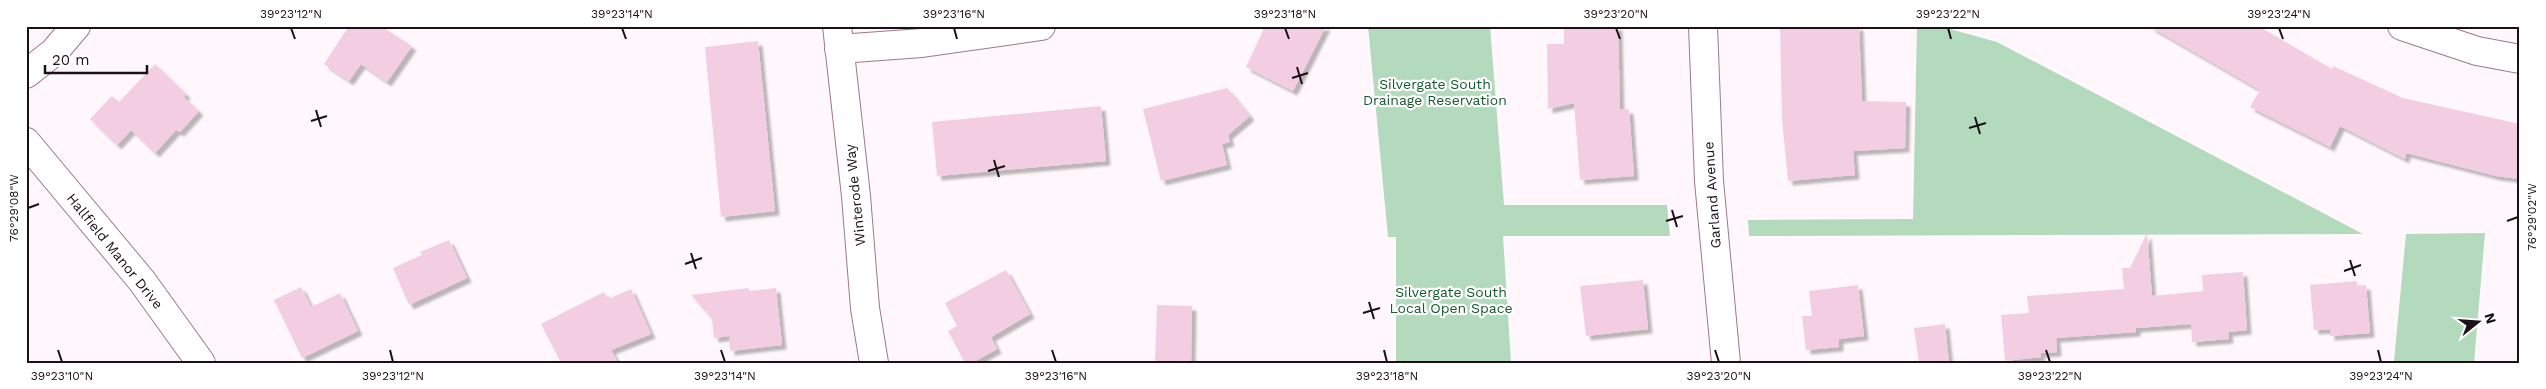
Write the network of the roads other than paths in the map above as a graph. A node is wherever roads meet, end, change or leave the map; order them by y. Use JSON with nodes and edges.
{"nodes":[{"id":1,"x":76,"y":26,"type":"edge"},
{"id":2,"x":1041,"y":26,"type":"edge"},
{"id":3,"x":1703,"y":26,"type":"edge"},
{"id":4,"x":2402,"y":26,"type":"edge"},
{"id":5,"x":838,"y":37,"type":"edge"},
{"id":6,"x":2520,"y":59,"type":"edge"},
{"id":7,"x":26,"y":74,"type":"edge"},
{"id":8,"x":26,"y":142,"type":"edge"},
{"id":9,"x":201,"y":363,"type":"edge"},
{"id":10,"x":874,"y":363,"type":"edge"},
{"id":11,"x":1726,"y":363,"type":"edge"}],
"edges":[{"from":1,"to":7,"type":"street"},
{"from":2,"to":5,"type":"street"},
{"from":3,"to":11,"type":"street","name":"Garland Avenue"},
{"from":4,"to":6,"type":"street"},
{"from":5,"to":10,"type":"street","name":"Winterode Way"},
{"from":8,"to":9,"type":"street","name":"Hallfield Manor Drive"}]}
